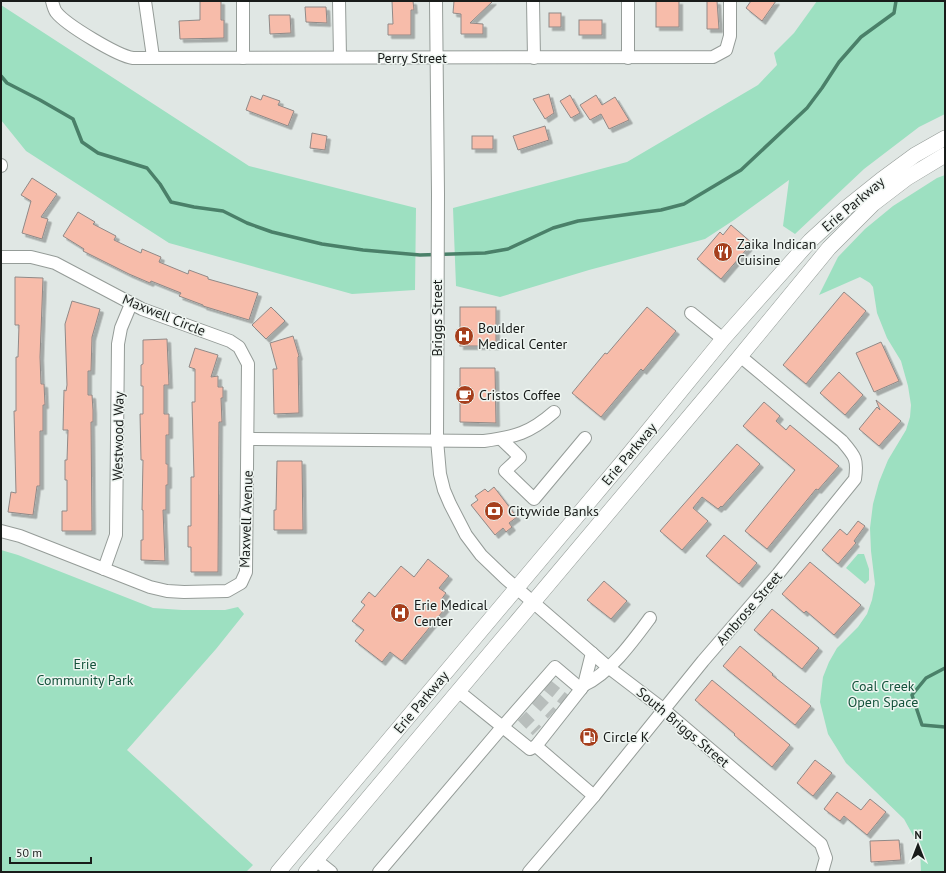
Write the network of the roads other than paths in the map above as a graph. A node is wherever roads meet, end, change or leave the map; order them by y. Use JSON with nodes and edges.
{"nodes":[{"id":1,"x":52,"y":1,"type":"edge"},
{"id":2,"x":145,"y":1,"type":"edge"},
{"id":3,"x":243,"y":1,"type":"edge"},
{"id":4,"x":339,"y":1,"type":"edge"},
{"id":5,"x":436,"y":1,"type":"edge"},
{"id":6,"x":533,"y":1,"type":"edge"},
{"id":7,"x":628,"y":1,"type":"edge"},
{"id":8,"x":730,"y":1,"type":"edge"},
{"id":9,"x":154,"y":57,"type":"junction"},
{"id":10,"x":243,"y":58,"type":"junction"},
{"id":11,"x":340,"y":58,"type":"junction"},
{"id":12,"x":436,"y":58,"type":"junction"},
{"id":13,"x":534,"y":58,"type":"junction"},
{"id":14,"x":628,"y":58,"type":"junction"},
{"id":15,"x":944,"y":139,"type":"edge"},
{"id":16,"x":942,"y":156,"type":"edge"},
{"id":17,"x":1,"y":257,"type":"edge"},
{"id":18,"x":131,"y":304,"type":"junction"},
{"id":19,"x":691,"y":313,"type":"dead end"},
{"id":20,"x":723,"y":339,"type":"junction"},
{"id":21,"x":740,"y":356,"type":"junction"},
{"id":22,"x":554,"y":412,"type":"dead end"},
{"id":23,"x":585,"y":438,"type":"dead end"},
{"id":24,"x":248,"y":439,"type":"junction"},
{"id":25,"x":501,"y":439,"type":"junction"},
{"id":26,"x":437,"y":440,"type":"junction"},
{"id":27,"x":1,"y":531,"type":"edge"},
{"id":28,"x":104,"y":569,"type":"junction"},
{"id":29,"x":516,"y":588,"type":"junction"},
{"id":30,"x":533,"y":602,"type":"junction"},
{"id":31,"x":650,"y":618,"type":"dead end"},
{"id":32,"x":592,"y":653,"type":"junction"},
{"id":33,"x":608,"y":667,"type":"junction"},
{"id":34,"x":582,"y":687,"type":"junction"},
{"id":35,"x":458,"y":691,"type":"junction"},
{"id":36,"x":663,"y":709,"type":"junction"},
{"id":37,"x":502,"y":726,"type":"junction"},
{"id":38,"x":539,"y":738,"type":"junction"},
{"id":39,"x":594,"y":796,"type":"junction"},
{"id":40,"x":316,"y":860,"type":"junction"},
{"id":41,"x":278,"y":872,"type":"edge"},
{"id":42,"x":306,"y":872,"type":"edge"},
{"id":43,"x":331,"y":872,"type":"edge"},
{"id":44,"x":379,"y":872,"type":"edge"},
{"id":45,"x":529,"y":872,"type":"edge"},
{"id":46,"x":822,"y":872,"type":"edge"}],
"edges":[{"from":1,"to":9,"type":"street","name":"Perry Street"},
{"from":2,"to":9,"type":"street"},
{"from":3,"to":10,"type":"street"},
{"from":4,"to":11,"type":"street"},
{"from":5,"to":12,"type":"street","name":"Briggs Street"},
{"from":6,"to":13,"type":"street"},
{"from":7,"to":14,"type":"street"},
{"from":8,"to":14,"type":"street","name":"Perry Street"},
{"from":9,"to":10,"type":"street","name":"Perry Street"},
{"from":10,"to":11,"type":"street","name":"Perry Street"},
{"from":11,"to":12,"type":"street","name":"Perry Street"},
{"from":12,"to":13,"type":"street","name":"Perry Street"},
{"from":12,"to":26,"type":"street","name":"Briggs Street"},
{"from":13,"to":14,"type":"street","name":"Perry Street"},
{"from":15,"to":20,"type":"main road","name":"Erie Parkway"},
{"from":16,"to":21,"type":"main road","name":"Erie Parkway"},
{"from":17,"to":18,"type":"street","name":"Maxwell Circle"},
{"from":18,"to":24,"type":"street","name":"Maxwell Circle"},
{"from":18,"to":28,"type":"street","name":"Westwood Way"},
{"from":19,"to":20,"type":"street"},
{"from":20,"to":29,"type":"main road","name":"Erie Parkway"},
{"from":21,"to":30,"type":"main road","name":"Erie Parkway"},
{"from":21,"to":36,"type":"street","name":"Ambrose Street"},
{"from":22,"to":25,"type":"street"},
{"from":23,"to":25,"type":"street"},
{"from":24,"to":26,"type":"street"},
{"from":24,"to":28,"type":"street","name":"Maxwell Avenue"},
{"from":25,"to":26,"type":"street"},
{"from":26,"to":29,"type":"street","name":"Briggs Street"},
{"from":27,"to":28,"type":"street","name":"Maxwell Avenue"},
{"from":29,"to":30,"type":"street","name":"Briggs Street"},
{"from":29,"to":41,"type":"main road","name":"Erie Parkway"},
{"from":30,"to":32,"type":"street","name":"South Briggs Street"},
{"from":30,"to":35,"type":"main road","name":"Erie Parkway"},
{"from":31,"to":33,"type":"street"},
{"from":32,"to":33,"type":"street","name":"South Briggs Street"},
{"from":32,"to":34,"type":"street"},
{"from":33,"to":34,"type":"street"},
{"from":33,"to":36,"type":"street","name":"South Briggs Street"},
{"from":34,"to":37,"type":"street"},
{"from":34,"to":38,"type":"street"},
{"from":35,"to":37,"type":"street"},
{"from":35,"to":40,"type":"main road","name":"Erie Parkway"},
{"from":36,"to":39,"type":"street","name":"Ambrose Street"},
{"from":36,"to":46,"type":"street","name":"South Briggs Street"},
{"from":37,"to":38,"type":"street"},
{"from":37,"to":44,"type":"street"},
{"from":38,"to":39,"type":"street"},
{"from":39,"to":45,"type":"street","name":"Ambrose Street"},
{"from":40,"to":42,"type":"main road","name":"Erie Parkway"},
{"from":40,"to":43,"type":"street"}]}
